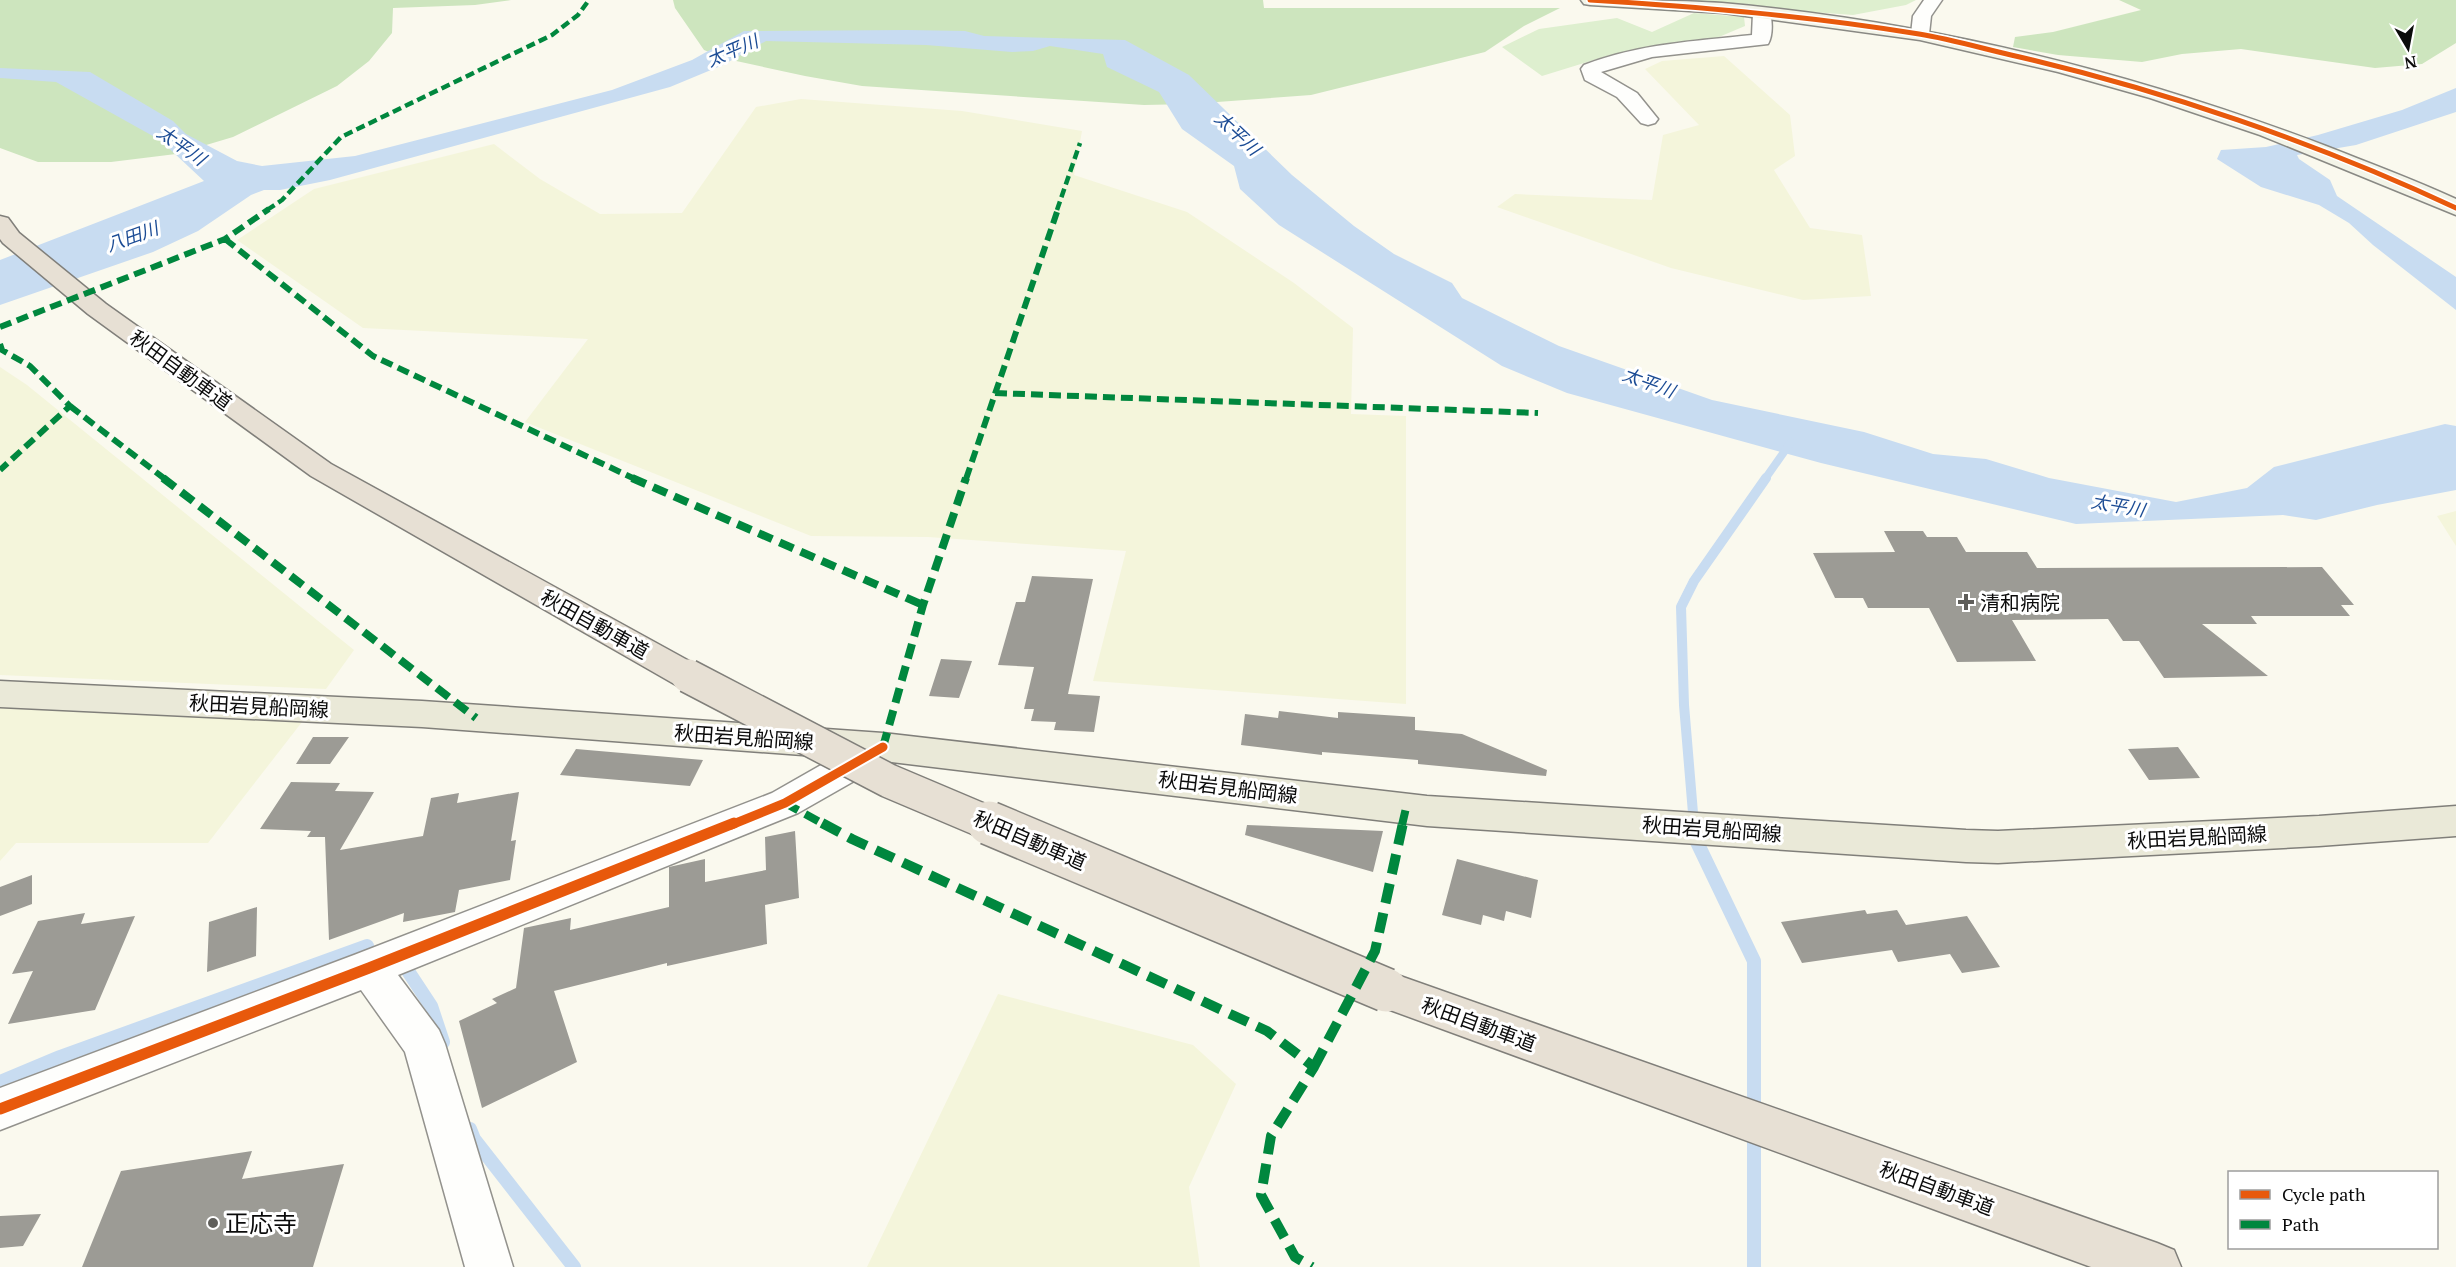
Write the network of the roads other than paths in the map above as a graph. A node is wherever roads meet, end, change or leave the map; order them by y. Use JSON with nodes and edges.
{"nodes":[{"id":1,"x":1590,"y":0,"type":"edge"},
{"id":2,"x":1933,"y":0,"type":"edge"},
{"id":3,"x":1762,"y":13,"type":"junction"},
{"id":4,"x":1920,"y":34,"type":"junction"},
{"id":5,"x":1648,"y":120,"type":"dead end"},
{"id":6,"x":2456,"y":208,"type":"edge"},
{"id":7,"x":5,"y":230,"type":"edge"},
{"id":8,"x":0,"y":694,"type":"edge"},
{"id":9,"x":883,"y":747,"type":"junction"},
{"id":10,"x":2456,"y":821,"type":"edge"},
{"id":11,"x":369,"y":968,"type":"junction"},
{"id":12,"x":0,"y":1109,"type":"edge"},
{"id":13,"x":489,"y":1267,"type":"edge"},
{"id":14,"x":2157,"y":1267,"type":"edge"}],
"edges":[{"from":1,"to":3,"type":"street"},
{"from":2,"to":4,"type":"street"},
{"from":3,"to":4,"type":"street"},
{"from":3,"to":5,"type":"street"},
{"from":4,"to":6,"type":"street"},
{"from":7,"to":14,"type":"highway","name":"秋田自動車道","bridge":true},
{"from":8,"to":9,"type":"main road","name":"秋田岩見船岡線"},
{"from":9,"to":10,"type":"main road","name":"秋田岩見船岡線"},
{"from":9,"to":11,"type":"street"},
{"from":11,"to":12,"type":"street"},
{"from":11,"to":13,"type":"street"}]}
